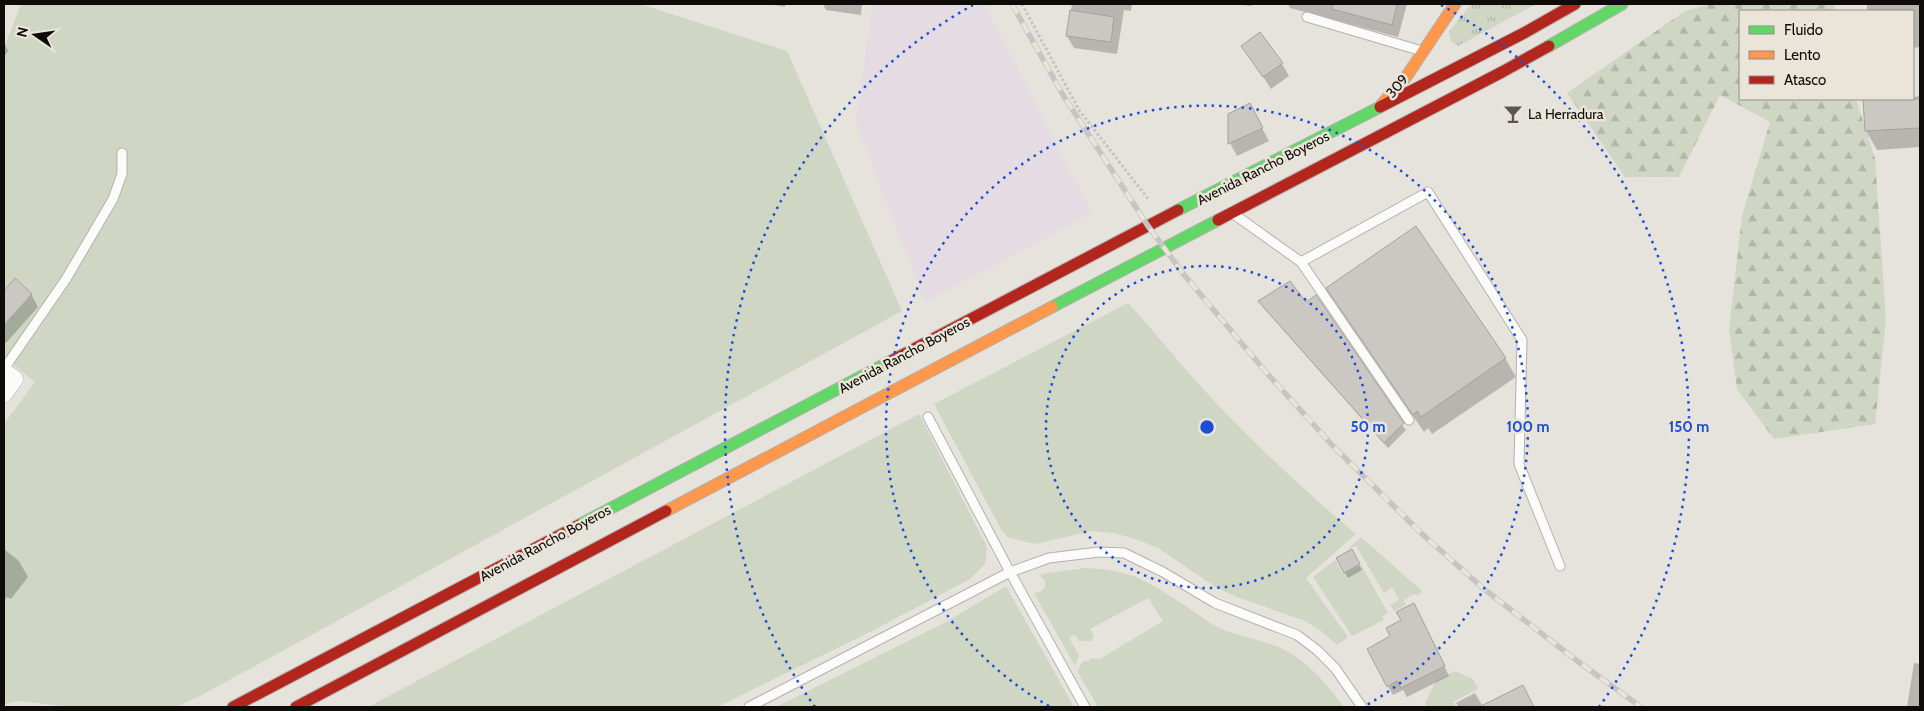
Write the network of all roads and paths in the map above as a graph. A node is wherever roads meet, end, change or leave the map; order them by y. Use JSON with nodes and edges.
{"nodes":[{"id":1,"x":1022,"y":4,"type":"edge"},
{"id":2,"x":1455,"y":4,"type":"edge"},
{"id":3,"x":1575,"y":4,"type":"edge"},
{"id":4,"x":1622,"y":4,"type":"edge"},
{"id":5,"x":1307,"y":17,"type":"dead end"},
{"id":6,"x":1424,"y":52,"type":"junction"},
{"id":7,"x":1376,"y":110,"type":"junction"},
{"id":8,"x":122,"y":153,"type":"dead end"},
{"id":9,"x":1331,"y":161,"type":"junction"},
{"id":10,"x":1232,"y":213,"type":"junction"},
{"id":11,"x":1163,"y":219,"type":"junction"},
{"id":12,"x":1301,"y":262,"type":"junction"},
{"id":13,"x":6,"y":379,"type":"edge"},
{"id":14,"x":928,"y":417,"type":"dead end"},
{"id":15,"x":1409,"y":420,"type":"dead end"},
{"id":16,"x":1560,"y":566,"type":"dead end"},
{"id":17,"x":1010,"y":572,"type":"junction"},
{"id":18,"x":332,"y":688,"type":"junction"},
{"id":19,"x":233,"y":707,"type":"edge"},
{"id":20,"x":296,"y":707,"type":"edge"},
{"id":21,"x":312,"y":707,"type":"edge"},
{"id":22,"x":749,"y":707,"type":"edge"},
{"id":23,"x":1085,"y":707,"type":"edge"},
{"id":24,"x":1362,"y":707,"type":"edge"}],
"edges":[{"from":1,"to":11,"type":"path"},
{"from":2,"to":6,"type":"main road","name":"309"},
{"from":3,"to":7,"type":"main road","name":"Avenida Rancho Boyeros"},
{"from":4,"to":9,"type":"main road","name":"Avenida Rancho Boyeros"},
{"from":5,"to":6,"type":"lane"},
{"from":6,"to":7,"type":"main road","name":"309"},
{"from":7,"to":9,"type":"main road","name":"309"},
{"from":7,"to":11,"type":"main road","name":"Avenida Rancho Boyeros"},
{"from":8,"to":13,"type":"lane"},
{"from":9,"to":10,"type":"main road","name":"Avenida Rancho Boyeros"},
{"from":10,"to":12,"type":"lane"},
{"from":10,"to":18,"type":"main road","name":"Avenida Rancho Boyeros"},
{"from":11,"to":19,"type":"main road","name":"Avenida Rancho Boyeros"},
{"from":12,"to":15,"type":"lane"},
{"from":12,"to":16,"type":"lane"},
{"from":14,"to":17,"type":"lane"},
{"from":17,"to":22,"type":"lane"},
{"from":17,"to":23,"type":"lane"},
{"from":17,"to":24,"type":"lane"},
{"from":18,"to":20,"type":"main road","name":"Avenida Rancho Boyeros"},
{"from":18,"to":21,"type":"main road"}]}
